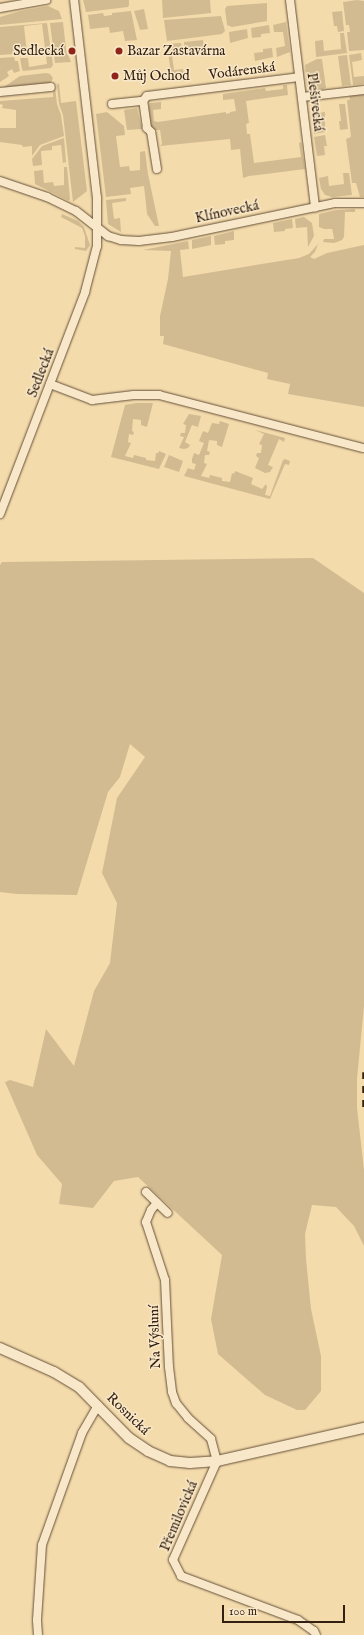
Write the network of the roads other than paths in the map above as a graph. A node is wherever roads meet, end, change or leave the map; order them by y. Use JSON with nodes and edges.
{"nodes":[{"id":1,"x":46,"y":0,"type":"edge"},
{"id":2,"x":74,"y":0,"type":"edge"},
{"id":3,"x":290,"y":0,"type":"edge"},
{"id":4,"x":0,"y":8,"type":"edge"},
{"id":5,"x":299,"y":77,"type":"junction"},
{"id":6,"x":51,"y":87,"type":"dead end"},
{"id":7,"x":364,"y":90,"type":"edge"},
{"id":8,"x":0,"y":92,"type":"edge"},
{"id":9,"x":302,"y":97,"type":"junction"},
{"id":10,"x":143,"y":101,"type":"junction"},
{"id":11,"x":112,"y":104,"type":"dead end"},
{"id":12,"x":157,"y":169,"type":"dead end"},
{"id":13,"x":0,"y":181,"type":"edge"},
{"id":14,"x":364,"y":203,"type":"edge"},
{"id":15,"x":316,"y":207,"type":"junction"},
{"id":16,"x":99,"y":227,"type":"junction"},
{"id":17,"x":50,"y":384,"type":"junction"},
{"id":18,"x":362,"y":448,"type":"dead end"},
{"id":19,"x":0,"y":495,"type":"edge"},
{"id":20,"x":4,"y":503,"type":"junction"},
{"id":21,"x":0,"y":514,"type":"edge"},
{"id":22,"x":146,"y":1192,"type":"dead end"},
{"id":23,"x":157,"y":1203,"type":"junction"},
{"id":24,"x":168,"y":1213,"type":"dead end"},
{"id":25,"x":0,"y":1348,"type":"edge"},
{"id":26,"x":98,"y":1405,"type":"junction"},
{"id":27,"x":364,"y":1428,"type":"edge"},
{"id":28,"x":218,"y":1461,"type":"junction"},
{"id":29,"x":38,"y":1635,"type":"edge"},
{"id":30,"x":316,"y":1635,"type":"edge"}],
"edges":[{"from":1,"to":4,"type":"street"},
{"from":2,"to":16,"type":"street","name":"Sedlecká"},
{"from":3,"to":5,"type":"street","name":"Plešivecká"},
{"from":5,"to":9,"type":"street","name":"Plešivecká"},
{"from":5,"to":10,"type":"street","name":"Vodárenská"},
{"from":6,"to":8,"type":"street"},
{"from":7,"to":9,"type":"street"},
{"from":9,"to":15,"type":"street","name":"Plešivecká"},
{"from":10,"to":11,"type":"street","name":"Vodárenská"},
{"from":10,"to":12,"type":"street"},
{"from":13,"to":16,"type":"street","name":"Klínovecká"},
{"from":14,"to":15,"type":"street","name":"Klínovecká"},
{"from":15,"to":16,"type":"street","name":"Klínovecká"},
{"from":16,"to":17,"type":"street","name":"Sedlecká"},
{"from":17,"to":18,"type":"street"},
{"from":17,"to":20,"type":"street","name":"Sedlecká"},
{"from":19,"to":20,"type":"street"},
{"from":20,"to":21,"type":"street","name":"Sedlecká"},
{"from":22,"to":23,"type":"street"},
{"from":23,"to":24,"type":"street"},
{"from":23,"to":28,"type":"street","name":"Na Výsluní"},
{"from":25,"to":26,"type":"street","name":"Rosnická"},
{"from":26,"to":28,"type":"street","name":"Rosnická"},
{"from":26,"to":29,"type":"street"},
{"from":27,"to":28,"type":"street","name":"Rosnická"},
{"from":28,"to":30,"type":"street","name":"Přemilovická"}]}
